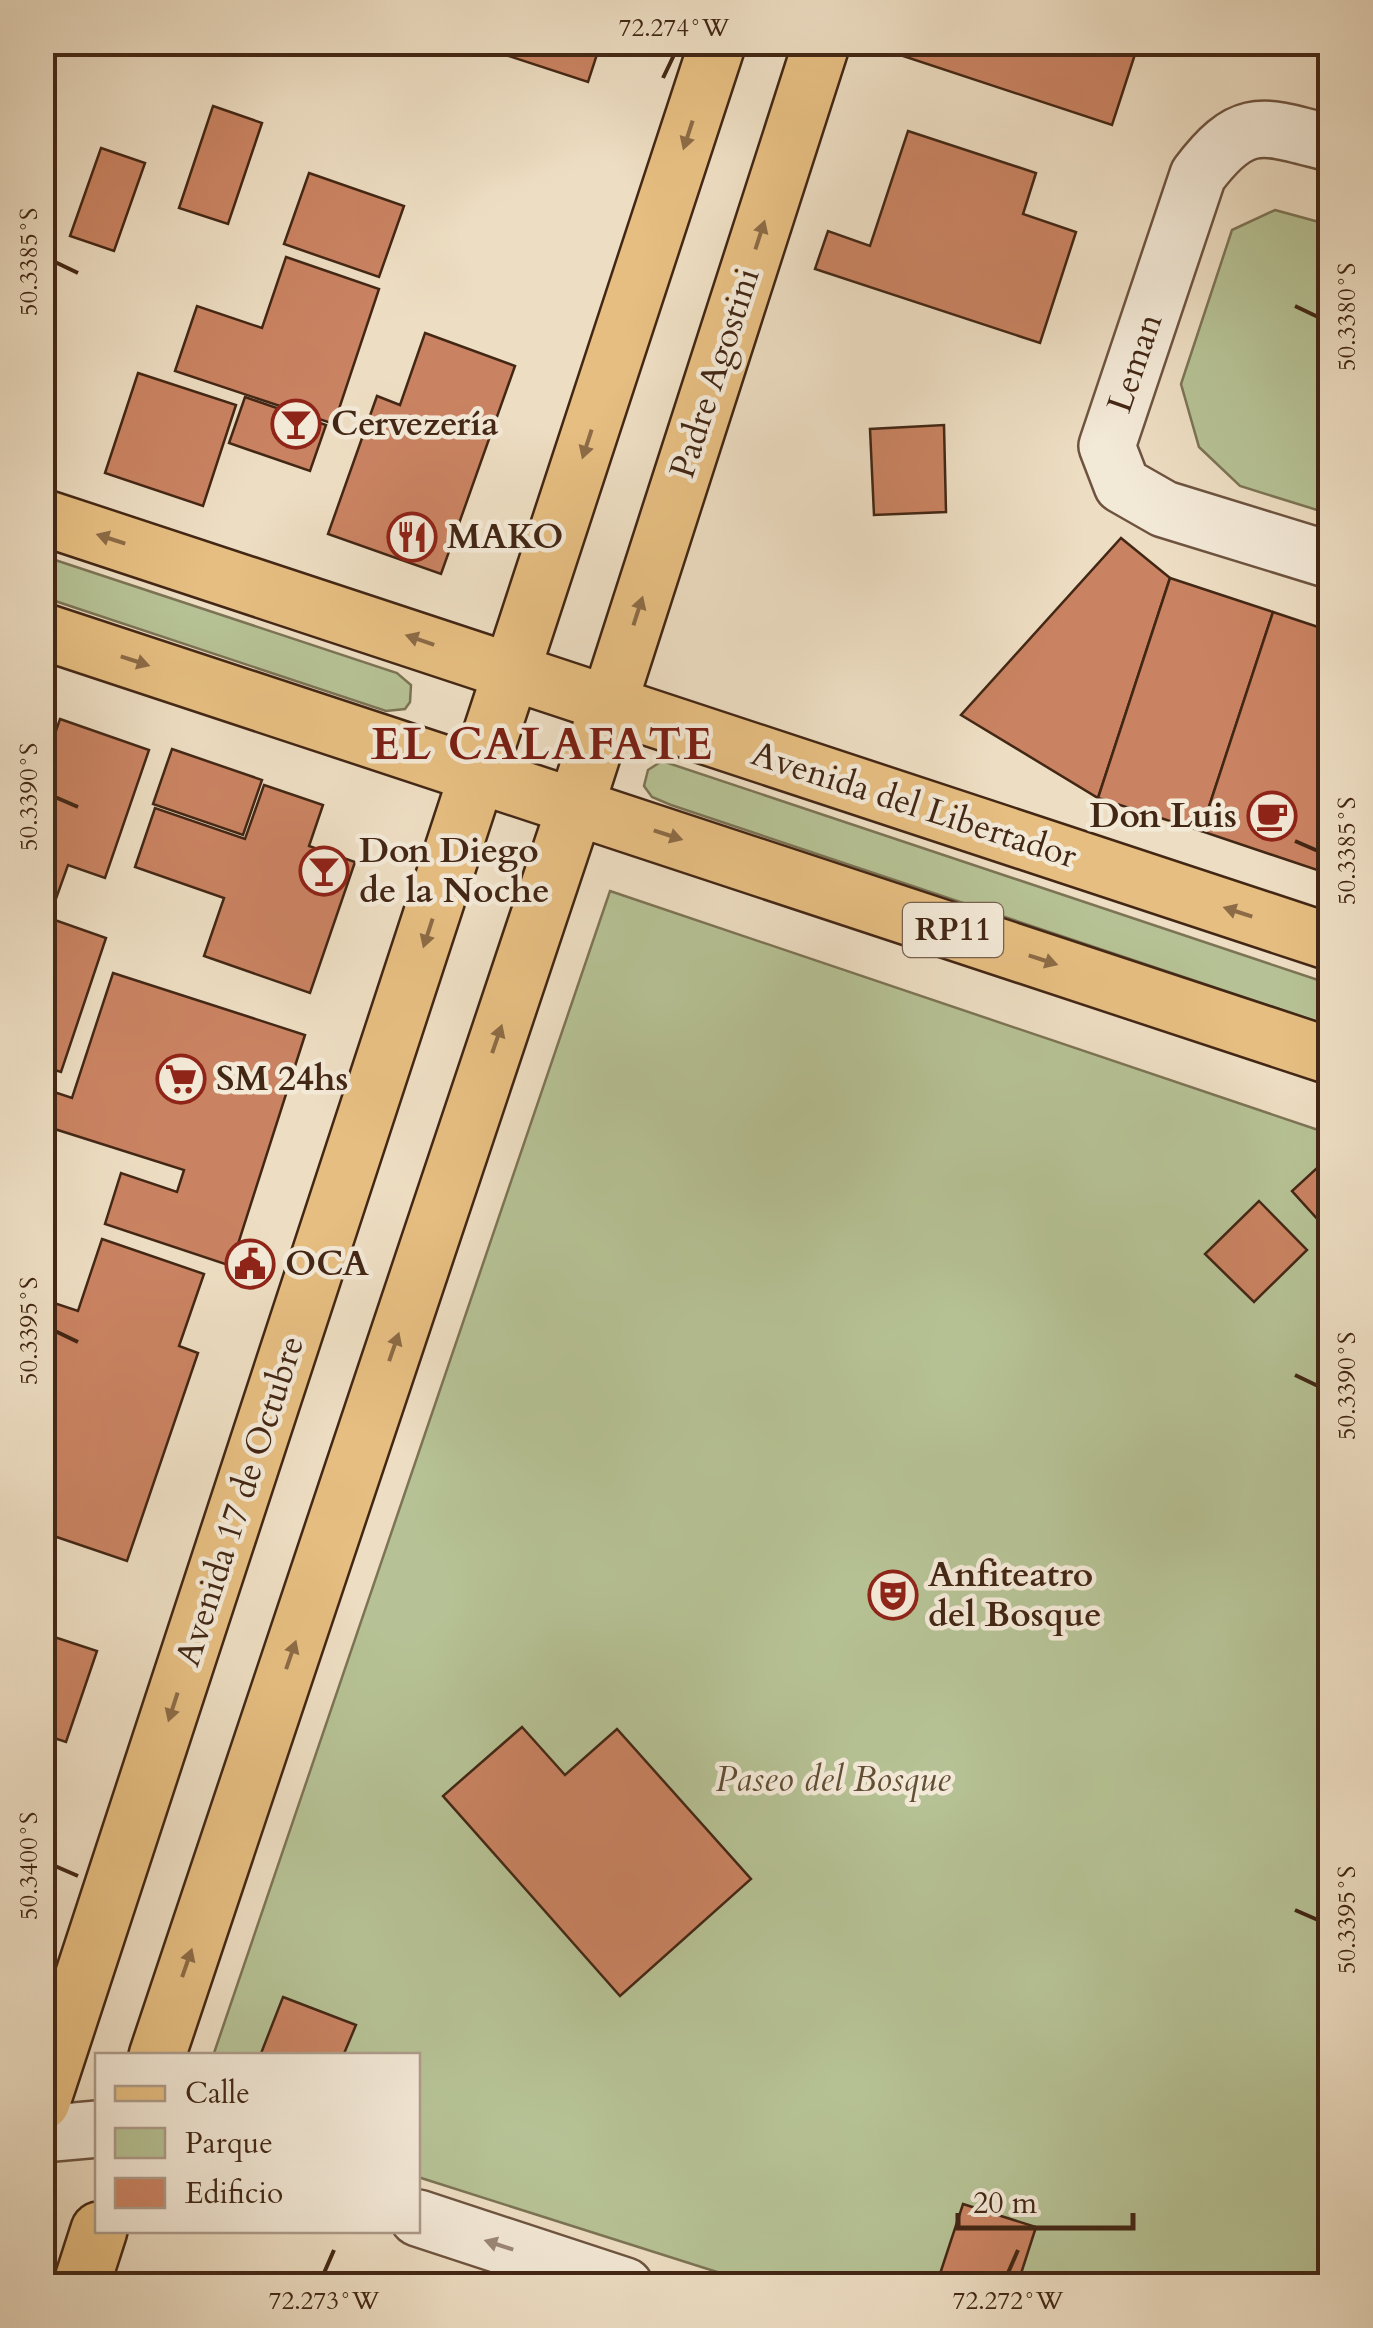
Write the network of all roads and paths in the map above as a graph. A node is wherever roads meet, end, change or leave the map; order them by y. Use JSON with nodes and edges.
{"nodes":[{"id":1,"x":718,"y":42,"type":"edge"},
{"id":2,"x":822,"y":42,"type":"edge"},
{"id":3,"x":1330,"y":144,"type":"edge"},
{"id":4,"x":42,"y":517,"type":"edge"},
{"id":5,"x":1330,"y":560,"type":"edge"},
{"id":6,"x":42,"y":631,"type":"edge"},
{"id":7,"x":512,"y":672,"type":"junction"},
{"id":8,"x":608,"y":704,"type":"junction"},
{"id":9,"x":480,"y":774,"type":"junction"},
{"id":10,"x":576,"y":806,"type":"junction"},
{"id":11,"x":1330,"y":942,"type":"edge"},
{"id":12,"x":1330,"y":1056,"type":"edge"},
{"id":13,"x":157,"y":2053,"type":"edge"},
{"id":14,"x":42,"y":2102,"type":"edge"},
{"id":15,"x":95,"y":2129,"type":"edge"},
{"id":16,"x":42,"y":2134,"type":"edge"},
{"id":17,"x":420,"y":2219,"type":"edge"},
{"id":18,"x":97,"y":2233,"type":"edge"},
{"id":19,"x":80,"y":2286,"type":"edge"},
{"id":20,"x":625,"y":2286,"type":"edge"}],
"edges":[{"from":1,"to":7,"type":"main road","one_way":true},
{"from":8,"to":2,"type":"main road","name":"Padre Agostini","one_way":true},
{"from":3,"to":5,"type":"street","name":"Leman"},
{"from":7,"to":4,"type":"main road","name":"Avenida del Libertador","one_way":true},
{"from":6,"to":9,"type":"main road","number":"RP11","one_way":true},
{"from":7,"to":8,"type":"main road","name":"Avenida del Libertador"},
{"from":7,"to":9,"type":"main road","name":"Avenida 17 de Octubre"},
{"from":8,"to":10,"type":"main road"},
{"from":11,"to":8,"type":"main road","name":"Avenida del Libertador","one_way":true},
{"from":9,"to":10,"type":"main road","number":"RP11"},
{"from":9,"to":14,"type":"main road","name":"Avenida 17 de Octubre","one_way":true},
{"from":10,"to":12,"type":"main road","number":"RP11","one_way":true},
{"from":13,"to":10,"type":"main road","one_way":true},
{"from":15,"to":16,"type":"street"},
{"from":20,"to":17,"type":"street","one_way":true},
{"from":18,"to":19,"type":"main road"}]}
